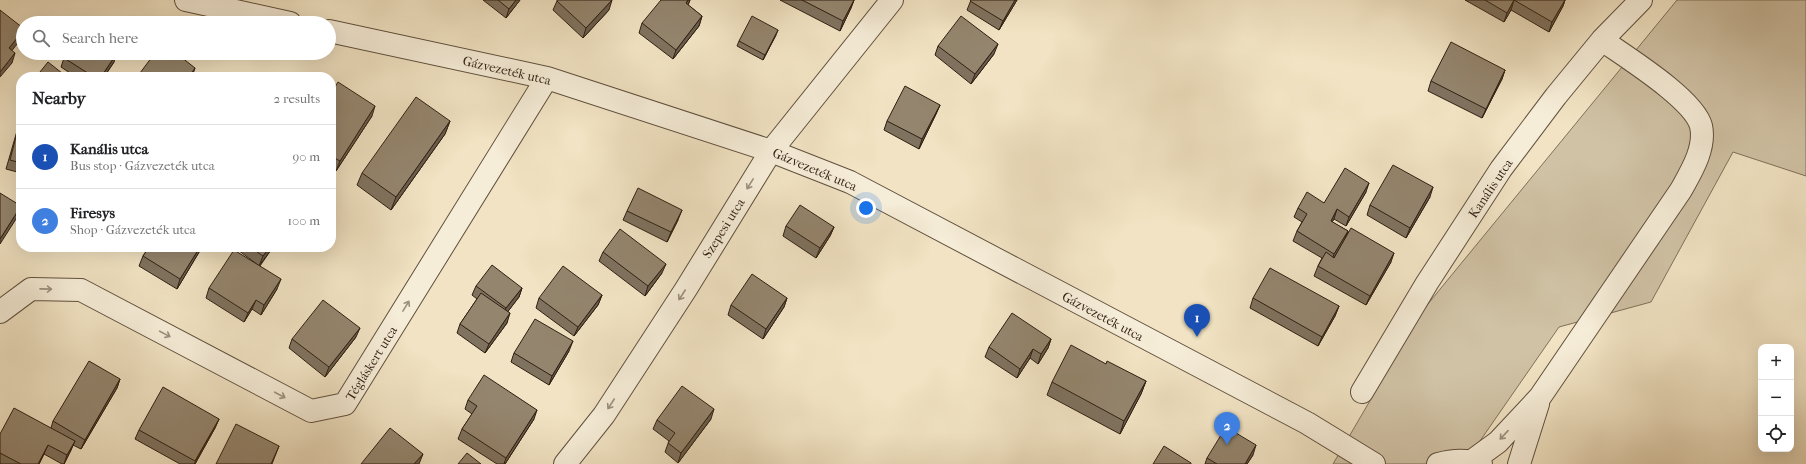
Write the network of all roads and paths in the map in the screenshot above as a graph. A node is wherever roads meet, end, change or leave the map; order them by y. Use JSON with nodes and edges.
{"nodes":[{"id":1,"x":186,"y":0,"type":"edge"},
{"id":2,"x":892,"y":0,"type":"edge"},
{"id":3,"x":1641,"y":0,"type":"edge"},
{"id":4,"x":261,"y":8,"type":"edge"},
{"id":5,"x":276,"y":16,"type":"edge"},
{"id":6,"x":336,"y":33,"type":"edge"},
{"id":7,"x":1602,"y":40,"type":"junction"},
{"id":8,"x":547,"y":78,"type":"junction"},
{"id":9,"x":771,"y":151,"type":"junction"},
{"id":10,"x":0,"y":312,"type":"edge"},
{"id":11,"x":1362,"y":392,"type":"dead end"},
{"id":12,"x":1540,"y":397,"type":"junction"},
{"id":13,"x":1307,"y":423,"type":"junction"},
{"id":14,"x":1476,"y":463,"type":"edge"},
{"id":15,"x":565,"y":464,"type":"edge"},
{"id":16,"x":1347,"y":464,"type":"edge"},
{"id":17,"x":1374,"y":464,"type":"edge"},
{"id":18,"x":1438,"y":464,"type":"edge"},
{"id":19,"x":1519,"y":464,"type":"edge"}],
"edges":[{"from":1,"to":4,"type":"street"},
{"from":2,"to":9,"type":"street","name":"Szepesi utca"},
{"from":3,"to":7,"type":"street","name":"Kanális utca"},
{"from":4,"to":5,"type":"street"},
{"from":6,"to":8,"type":"street","name":"Gázvezeték utca"},
{"from":7,"to":11,"type":"street","name":"Kanális utca"},
{"from":7,"to":12,"type":"street"},
{"from":8,"to":9,"type":"street","name":"Gázvezeték utca"},
{"from":10,"to":8,"type":"street","name":"Tégláskert utca","one_way":true},
{"from":9,"to":13,"type":"street","name":"Gázvezeték utca"},
{"from":9,"to":15,"type":"street","name":"Szepesi utca","one_way":true},
{"from":12,"to":14,"type":"street","one_way":true},
{"from":12,"to":19,"type":"street"},
{"from":13,"to":16,"type":"street","name":"Gázvezeték utca"},
{"from":13,"to":17,"type":"street","name":"Gázvezeték utca"},
{"from":14,"to":18,"type":"street"}]}
